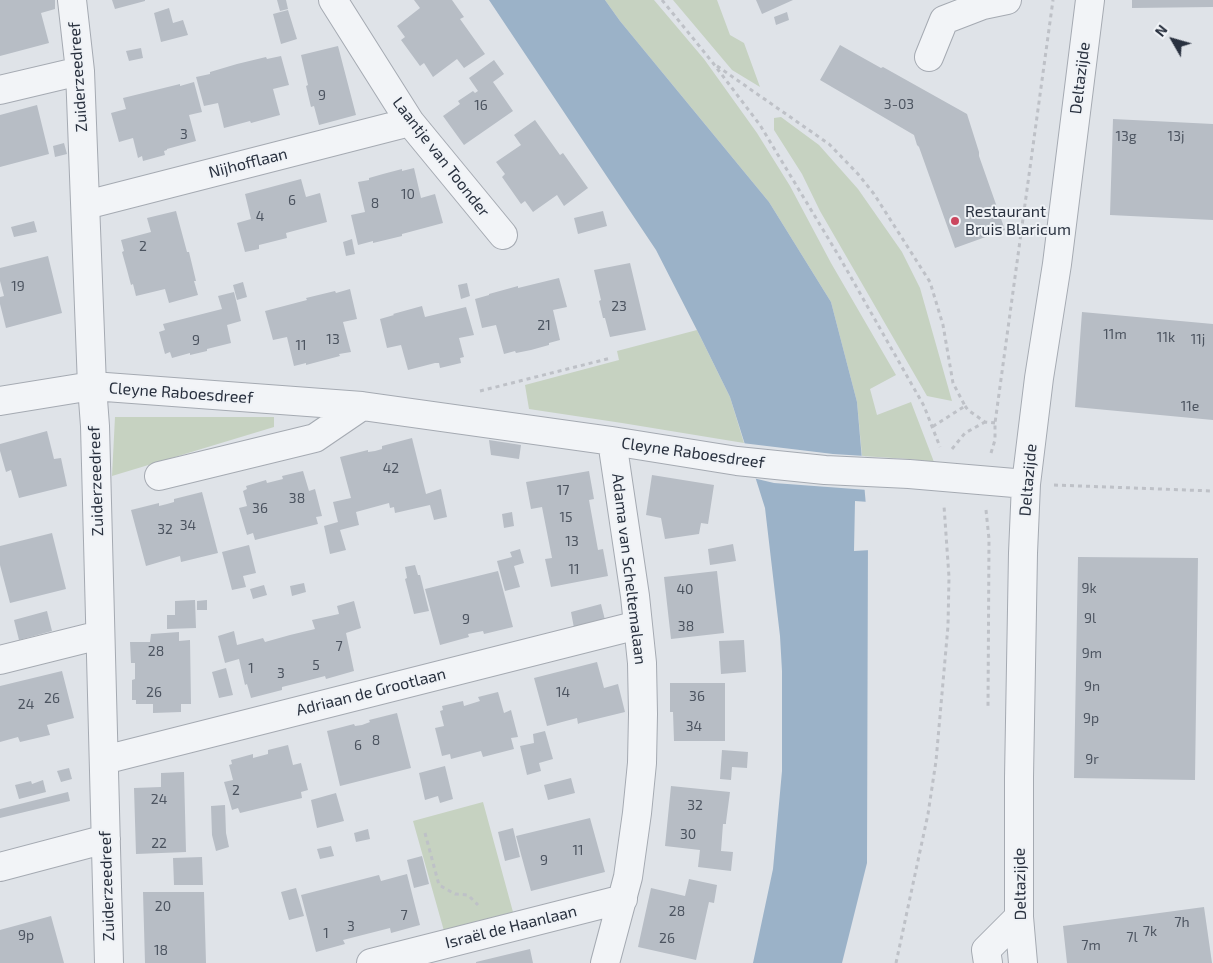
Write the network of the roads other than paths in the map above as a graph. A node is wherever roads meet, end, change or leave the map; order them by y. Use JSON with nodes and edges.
{"nodes":[{"id":1,"x":72,"y":0,"type":"edge"},
{"id":2,"x":334,"y":0,"type":"edge"},
{"id":3,"x":1007,"y":0,"type":"edge"},
{"id":4,"x":1090,"y":0,"type":"edge"},
{"id":5,"x":929,"y":57,"type":"dead end"},
{"id":6,"x":80,"y":71,"type":"junction"},
{"id":7,"x":0,"y":90,"type":"edge"},
{"id":8,"x":410,"y":122,"type":"junction"},
{"id":9,"x":86,"y":205,"type":"junction"},
{"id":10,"x":503,"y":235,"type":"dead end"},
{"id":11,"x":92,"y":386,"type":"junction"},
{"id":12,"x":0,"y":401,"type":"edge"},
{"id":13,"x":362,"y":406,"type":"junction"},
{"id":14,"x":612,"y":441,"type":"junction"},
{"id":15,"x":159,"y":476,"type":"dead end"},
{"id":16,"x":1026,"y":484,"type":"junction"},
{"id":17,"x":638,"y":625,"type":"junction"},
{"id":18,"x":100,"y":635,"type":"junction"},
{"id":19,"x":0,"y":660,"type":"edge"},
{"id":20,"x":104,"y":760,"type":"junction"},
{"id":21,"x":106,"y":839,"type":"junction"},
{"id":22,"x":0,"y":867,"type":"edge"},
{"id":23,"x":623,"y":898,"type":"junction"},
{"id":24,"x":1019,"y":918,"type":"junction"},
{"id":25,"x":109,"y":963,"type":"edge"},
{"id":26,"x":371,"y":963,"type":"edge"},
{"id":27,"x":605,"y":963,"type":"edge"},
{"id":28,"x":988,"y":963,"type":"edge"},
{"id":29,"x":1023,"y":963,"type":"edge"}],
"edges":[{"from":1,"to":6,"type":"street","name":"Zuiderzeedreef"},
{"from":2,"to":8,"type":"street","name":"Laantje van Toonder"},
{"from":3,"to":5,"type":"street"},
{"from":4,"to":16,"type":"street","name":"Deltazijde"},
{"from":6,"to":7,"type":"street"},
{"from":6,"to":9,"type":"street","name":"Zuiderzeedreef"},
{"from":8,"to":9,"type":"street","name":"Nijhofflaan"},
{"from":8,"to":10,"type":"street","name":"Laantje van Toonder"},
{"from":9,"to":11,"type":"street","name":"Zuiderzeedreef"},
{"from":11,"to":12,"type":"street","name":"Cleyne Raboesdreef"},
{"from":11,"to":13,"type":"street","name":"Cleyne Raboesdreef"},
{"from":11,"to":18,"type":"street","name":"Zuiderzeedreef"},
{"from":13,"to":14,"type":"street","name":"Cleyne Raboesdreef"},
{"from":13,"to":15,"type":"street"},
{"from":14,"to":16,"type":"street","name":"Cleyne Raboesdreef"},
{"from":14,"to":17,"type":"street","name":"Adama van Scheltemalaan"},
{"from":16,"to":24,"type":"street","name":"Deltazijde"},
{"from":17,"to":20,"type":"street","name":"Adriaan de Grootlaan"},
{"from":17,"to":23,"type":"street","name":"Adama van Scheltemalaan"},
{"from":18,"to":19,"type":"street"},
{"from":18,"to":20,"type":"street","name":"Zuiderzeedreef"},
{"from":20,"to":21,"type":"street","name":"Zuiderzeedreef"},
{"from":21,"to":22,"type":"street"},
{"from":21,"to":25,"type":"street","name":"Zuiderzeedreef"},
{"from":23,"to":26,"type":"street","name":"Israël de Haanlaan"},
{"from":23,"to":27,"type":"street","name":"Adama van Scheltemalaan"},
{"from":24,"to":28,"type":"street"},
{"from":24,"to":29,"type":"street","name":"Deltazijde"}]}
